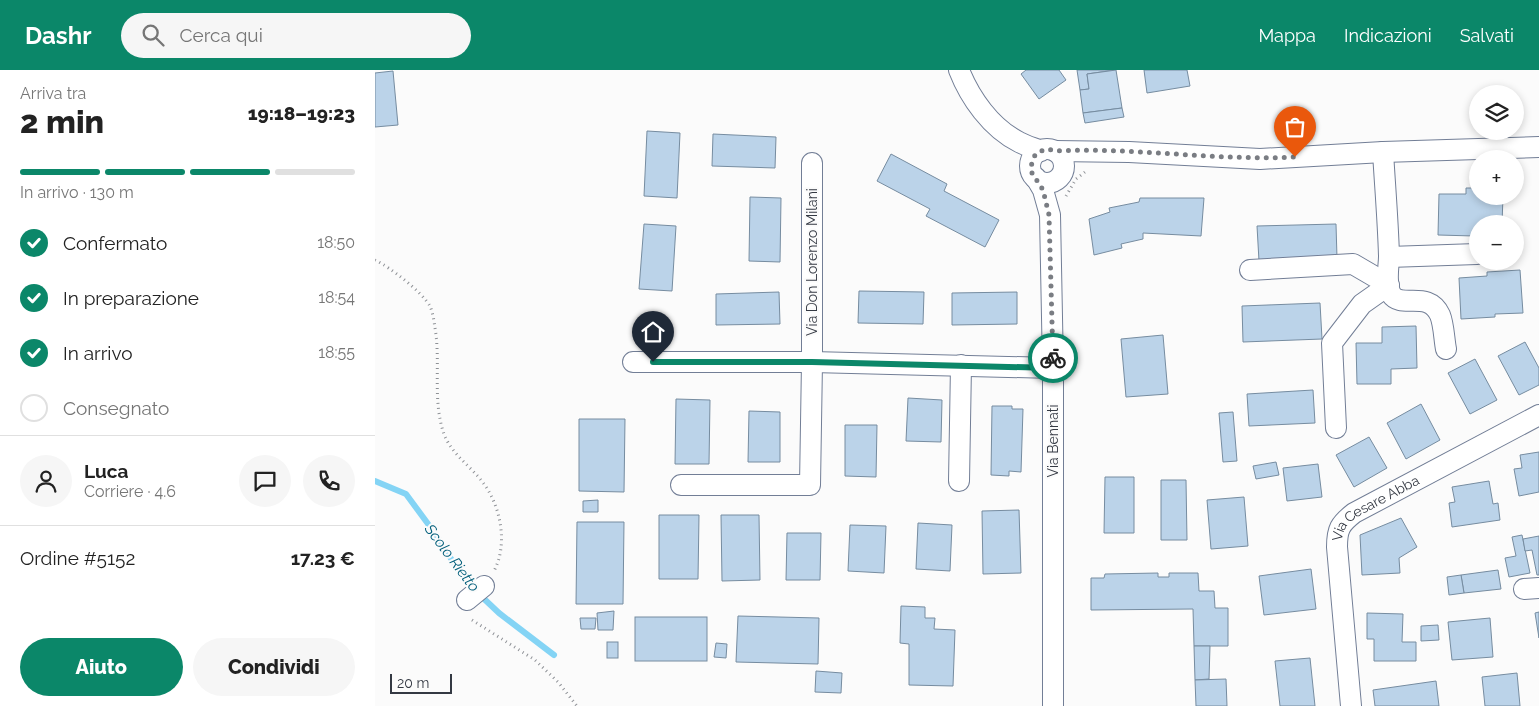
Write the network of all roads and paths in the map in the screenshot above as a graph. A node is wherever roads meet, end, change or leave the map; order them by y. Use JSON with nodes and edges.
{"nodes":[{"id":1,"x":959,"y":70,"type":"edge"},
{"id":2,"x":994,"y":124,"type":"junction"},
{"id":3,"x":1539,"y":147,"type":"edge"},
{"id":4,"x":1048,"y":151,"type":"junction"},
{"id":5,"x":1383,"y":152,"type":"junction"},
{"id":6,"x":811,"y":163,"type":"dead end"},
{"id":7,"x":1034,"y":176,"type":"junction"},
{"id":8,"x":1469,"y":254,"type":"edge"},
{"id":9,"x":1389,"y":257,"type":"junction"},
{"id":10,"x":375,"y":260,"type":"edge"},
{"id":11,"x":1250,"y":270,"type":"dead end"},
{"id":12,"x":1389,"y":285,"type":"junction"},
{"id":13,"x":1446,"y":349,"type":"dead end"},
{"id":14,"x":633,"y":362,"type":"dead end"},
{"id":15,"x":812,"y":362,"type":"junction"},
{"id":16,"x":961,"y":365,"type":"junction"},
{"id":17,"x":1053,"y":368,"type":"junction"},
{"id":18,"x":1539,"y":415,"type":"edge"},
{"id":19,"x":1336,"y":428,"type":"dead end"},
{"id":20,"x":959,"y":481,"type":"dead end"},
{"id":21,"x":681,"y":485,"type":"dead end"},
{"id":22,"x":484,"y":586,"type":"joint"},
{"id":23,"x":467,"y":600,"type":"joint"},
{"id":24,"x":577,"y":706,"type":"edge"},
{"id":25,"x":1053,"y":706,"type":"edge"},
{"id":26,"x":1351,"y":706,"type":"edge"}],
"edges":[{"from":1,"to":2,"type":"street","name":"Via Bennati"},
{"from":2,"to":4,"type":"street","name":"Via Bennati"},
{"from":2,"to":7,"type":"street","name":"Via Bennati"},
{"from":3,"to":5,"type":"street"},
{"from":4,"to":5,"type":"street"},
{"from":4,"to":7,"type":"street"},
{"from":4,"to":7,"type":"street"},
{"from":5,"to":9,"type":"street"},
{"from":6,"to":15,"type":"street","name":"Via Don Lorenzo Milani"},
{"from":7,"to":17,"type":"street","name":"Via Bennati"},
{"from":8,"to":9,"type":"street"},
{"from":9,"to":12,"type":"street"},
{"from":10,"to":22,"type":"path"},
{"from":11,"to":12,"type":"street"},
{"from":12,"to":13,"type":"street"},
{"from":12,"to":19,"type":"street"},
{"from":14,"to":15,"type":"street"},
{"from":15,"to":16,"type":"street"},
{"from":15,"to":21,"type":"street","name":"Via Don Lorenzo Milani"},
{"from":16,"to":17,"type":"street"},
{"from":16,"to":20,"type":"street"},
{"from":17,"to":25,"type":"street","name":"Via Bennati"},
{"from":18,"to":26,"type":"street","name":"Via Cesare Abba"},
{"from":22,"to":23,"type":"street"},
{"from":23,"to":24,"type":"path"}]}
